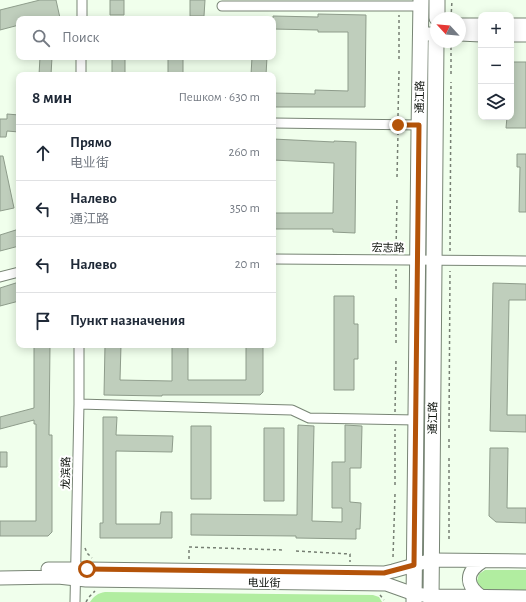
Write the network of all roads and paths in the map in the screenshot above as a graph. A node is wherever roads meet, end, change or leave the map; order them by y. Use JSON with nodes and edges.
{"nodes":[{"id":1,"x":82,"y":0,"type":"edge"},
{"id":2,"x":437,"y":0,"type":"edge"},
{"id":3,"x":452,"y":0,"type":"edge"},
{"id":4,"x":421,"y":3,"type":"edge"},
{"id":5,"x":222,"y":6,"type":"dead end"},
{"id":6,"x":436,"y":12,"type":"edge"},
{"id":7,"x":451,"y":12,"type":"edge"},
{"id":8,"x":82,"y":16,"type":"edge"},
{"id":9,"x":399,"y":16,"type":"dead end"},
{"id":10,"x":466,"y":25,"type":"edge"},
{"id":11,"x":478,"y":25,"type":"edge"},
{"id":12,"x":514,"y":25,"type":"edge"},
{"id":13,"x":526,"y":25,"type":"edge"},
{"id":14,"x":430,"y":26,"type":"edge"},
{"id":15,"x":421,"y":29,"type":"junction"},
{"id":16,"x":430,"y":32,"type":"edge"},
{"id":17,"x":466,"y":34,"type":"edge"},
{"id":18,"x":478,"y":35,"type":"edge"},
{"id":19,"x":514,"y":35,"type":"edge"},
{"id":20,"x":526,"y":35,"type":"edge"},
{"id":21,"x":436,"y":48,"type":"edge"},
{"id":22,"x":452,"y":48,"type":"edge"},
{"id":23,"x":399,"y":59,"type":"dead end"},
{"id":24,"x":82,"y":60,"type":"edge"},
{"id":25,"x":399,"y":71,"type":"dead end"},
{"id":26,"x":81,"y":72,"type":"edge"},
{"id":27,"x":451,"y":74,"type":"dead end"},
{"id":28,"x":451,"y":82,"type":"dead end"},
{"id":29,"x":398,"y":120,"type":"dead end"},
{"id":30,"x":276,"y":123,"type":"edge"},
{"id":31,"x":419,"y":125,"type":"junction"},
{"id":32,"x":398,"y":128,"type":"dead end"},
{"id":33,"x":397,"y":177,"type":"dead end"},
{"id":34,"x":397,"y":197,"type":"dead end"},
{"id":35,"x":450,"y":251,"type":"dead end"},
{"id":36,"x":396,"y":255,"type":"dead end"},
{"id":37,"x":276,"y":259,"type":"edge"},
{"id":38,"x":418,"y":260,"type":"junction"},
{"id":39,"x":435,"y":260,"type":"junction"},
{"id":40,"x":526,"y":261,"type":"edge"},
{"id":41,"x":396,"y":269,"type":"dead end"},
{"id":42,"x":450,"y":270,"type":"dead end"},
{"id":43,"x":16,"y":273,"type":"edge"},
{"id":44,"x":0,"y":277,"type":"edge"},
{"id":45,"x":396,"y":289,"type":"dead end"},
{"id":46,"x":396,"y":298,"type":"dead end"},
{"id":47,"x":396,"y":343,"type":"dead end"},
{"id":48,"x":79,"y":348,"type":"edge"},
{"id":49,"x":396,"y":360,"type":"dead end"},
{"id":50,"x":79,"y":404,"type":"junction"},
{"id":51,"x":395,"y":416,"type":"dead end"},
{"id":52,"x":416,"y":420,"type":"junction"},
{"id":53,"x":395,"y":427,"type":"dead end"},
{"id":54,"x":449,"y":428,"type":"dead end"},
{"id":55,"x":449,"y":438,"type":"dead end"},
{"id":56,"x":449,"y":448,"type":"dead end"},
{"id":57,"x":449,"y":457,"type":"dead end"},
{"id":58,"x":395,"y":485,"type":"dead end"},
{"id":59,"x":395,"y":494,"type":"dead end"},
{"id":60,"x":449,"y":539,"type":"dead end"},
{"id":61,"x":85,"y":547,"type":"dead end"},
{"id":62,"x":283,"y":550,"type":"dead end"},
{"id":63,"x":296,"y":551,"type":"dead end"},
{"id":64,"x":393,"y":557,"type":"dead end"},
{"id":65,"x":98,"y":559,"type":"dead end"},
{"id":66,"x":432,"y":560,"type":"junction"},
{"id":67,"x":189,"y":561,"type":"dead end"},
{"id":68,"x":483,"y":561,"type":"junction"},
{"id":69,"x":526,"y":561,"type":"edge"},
{"id":70,"x":350,"y":563,"type":"dead end"},
{"id":71,"x":414,"y":565,"type":"junction"},
{"id":72,"x":0,"y":570,"type":"edge"},
{"id":73,"x":76,"y":574,"type":"junction"},
{"id":74,"x":0,"y":578,"type":"edge"},
{"id":75,"x":482,"y":597,"type":"junction"},
{"id":76,"x":526,"y":597,"type":"edge"},
{"id":77,"x":414,"y":598,"type":"edge"},
{"id":78,"x":432,"y":599,"type":"edge"},
{"id":79,"x":76,"y":602,"type":"edge"}],
"edges":[{"from":1,"to":8,"type":"street"},
{"from":2,"to":6,"type":"main road"},
{"from":3,"to":7,"type":"path"},
{"from":4,"to":5,"type":"street"},
{"from":4,"to":15,"type":"main road","name":"通江路"},
{"from":9,"to":23,"type":"path"},
{"from":10,"to":11,"type":"street"},
{"from":12,"to":13,"type":"street"},
{"from":14,"to":15,"type":"street"},
{"from":15,"to":16,"type":"street"},
{"from":15,"to":31,"type":"main road","name":"通江路"},
{"from":17,"to":18,"type":"street"},
{"from":19,"to":20,"type":"street"},
{"from":21,"to":39,"type":"main road","name":"通江路"},
{"from":22,"to":27,"type":"path"},
{"from":24,"to":26,"type":"street"},
{"from":25,"to":29,"type":"path"},
{"from":28,"to":35,"type":"path"},
{"from":30,"to":31,"type":"street"},
{"from":31,"to":38,"type":"main road","name":"通江路"},
{"from":32,"to":33,"type":"path"},
{"from":34,"to":36,"type":"path"},
{"from":37,"to":38,"type":"street","name":"宏志路"},
{"from":38,"to":39,"type":"street","name":"宏志路"},
{"from":38,"to":52,"type":"main road","name":"通江路"},
{"from":39,"to":40,"type":"street","name":"宏志路"},
{"from":39,"to":66,"type":"main road","name":"通江路"},
{"from":41,"to":45,"type":"path"},
{"from":42,"to":54,"type":"path"},
{"from":43,"to":44,"type":"street"},
{"from":46,"to":47,"type":"path"},
{"from":48,"to":50,"type":"street","name":"龙滨路"},
{"from":49,"to":51,"type":"path"},
{"from":50,"to":52,"type":"street"},
{"from":50,"to":73,"type":"street","name":"龙滨路"},
{"from":52,"to":71,"type":"main road","name":"通江路"},
{"from":53,"to":58,"type":"path"},
{"from":55,"to":56,"type":"path"},
{"from":57,"to":60,"type":"path"},
{"from":59,"to":64,"type":"path"},
{"from":61,"to":65,"type":"path"},
{"from":62,"to":67,"type":"path"},
{"from":63,"to":70,"type":"path"},
{"from":66,"to":68,"type":"street","name":"电业街"},
{"from":66,"to":71,"type":"street","name":"电业街"},
{"from":66,"to":78,"type":"main road","name":"通江路"},
{"from":68,"to":69,"type":"street","name":"电业街"},
{"from":68,"to":75,"type":"street"},
{"from":71,"to":73,"type":"street","name":"电业街"},
{"from":71,"to":77,"type":"main road","name":"通江路"},
{"from":72,"to":73,"type":"street","name":"电业街"},
{"from":73,"to":74,"type":"street","name":"电业街"},
{"from":73,"to":77,"type":"street","name":"电业街"},
{"from":73,"to":79,"type":"street","name":"龙滨路"},
{"from":75,"to":76,"type":"street","name":"电业街"},
{"from":75,"to":78,"type":"street","name":"电业街"},
{"from":77,"to":78,"type":"street","name":"电业街"}]}
